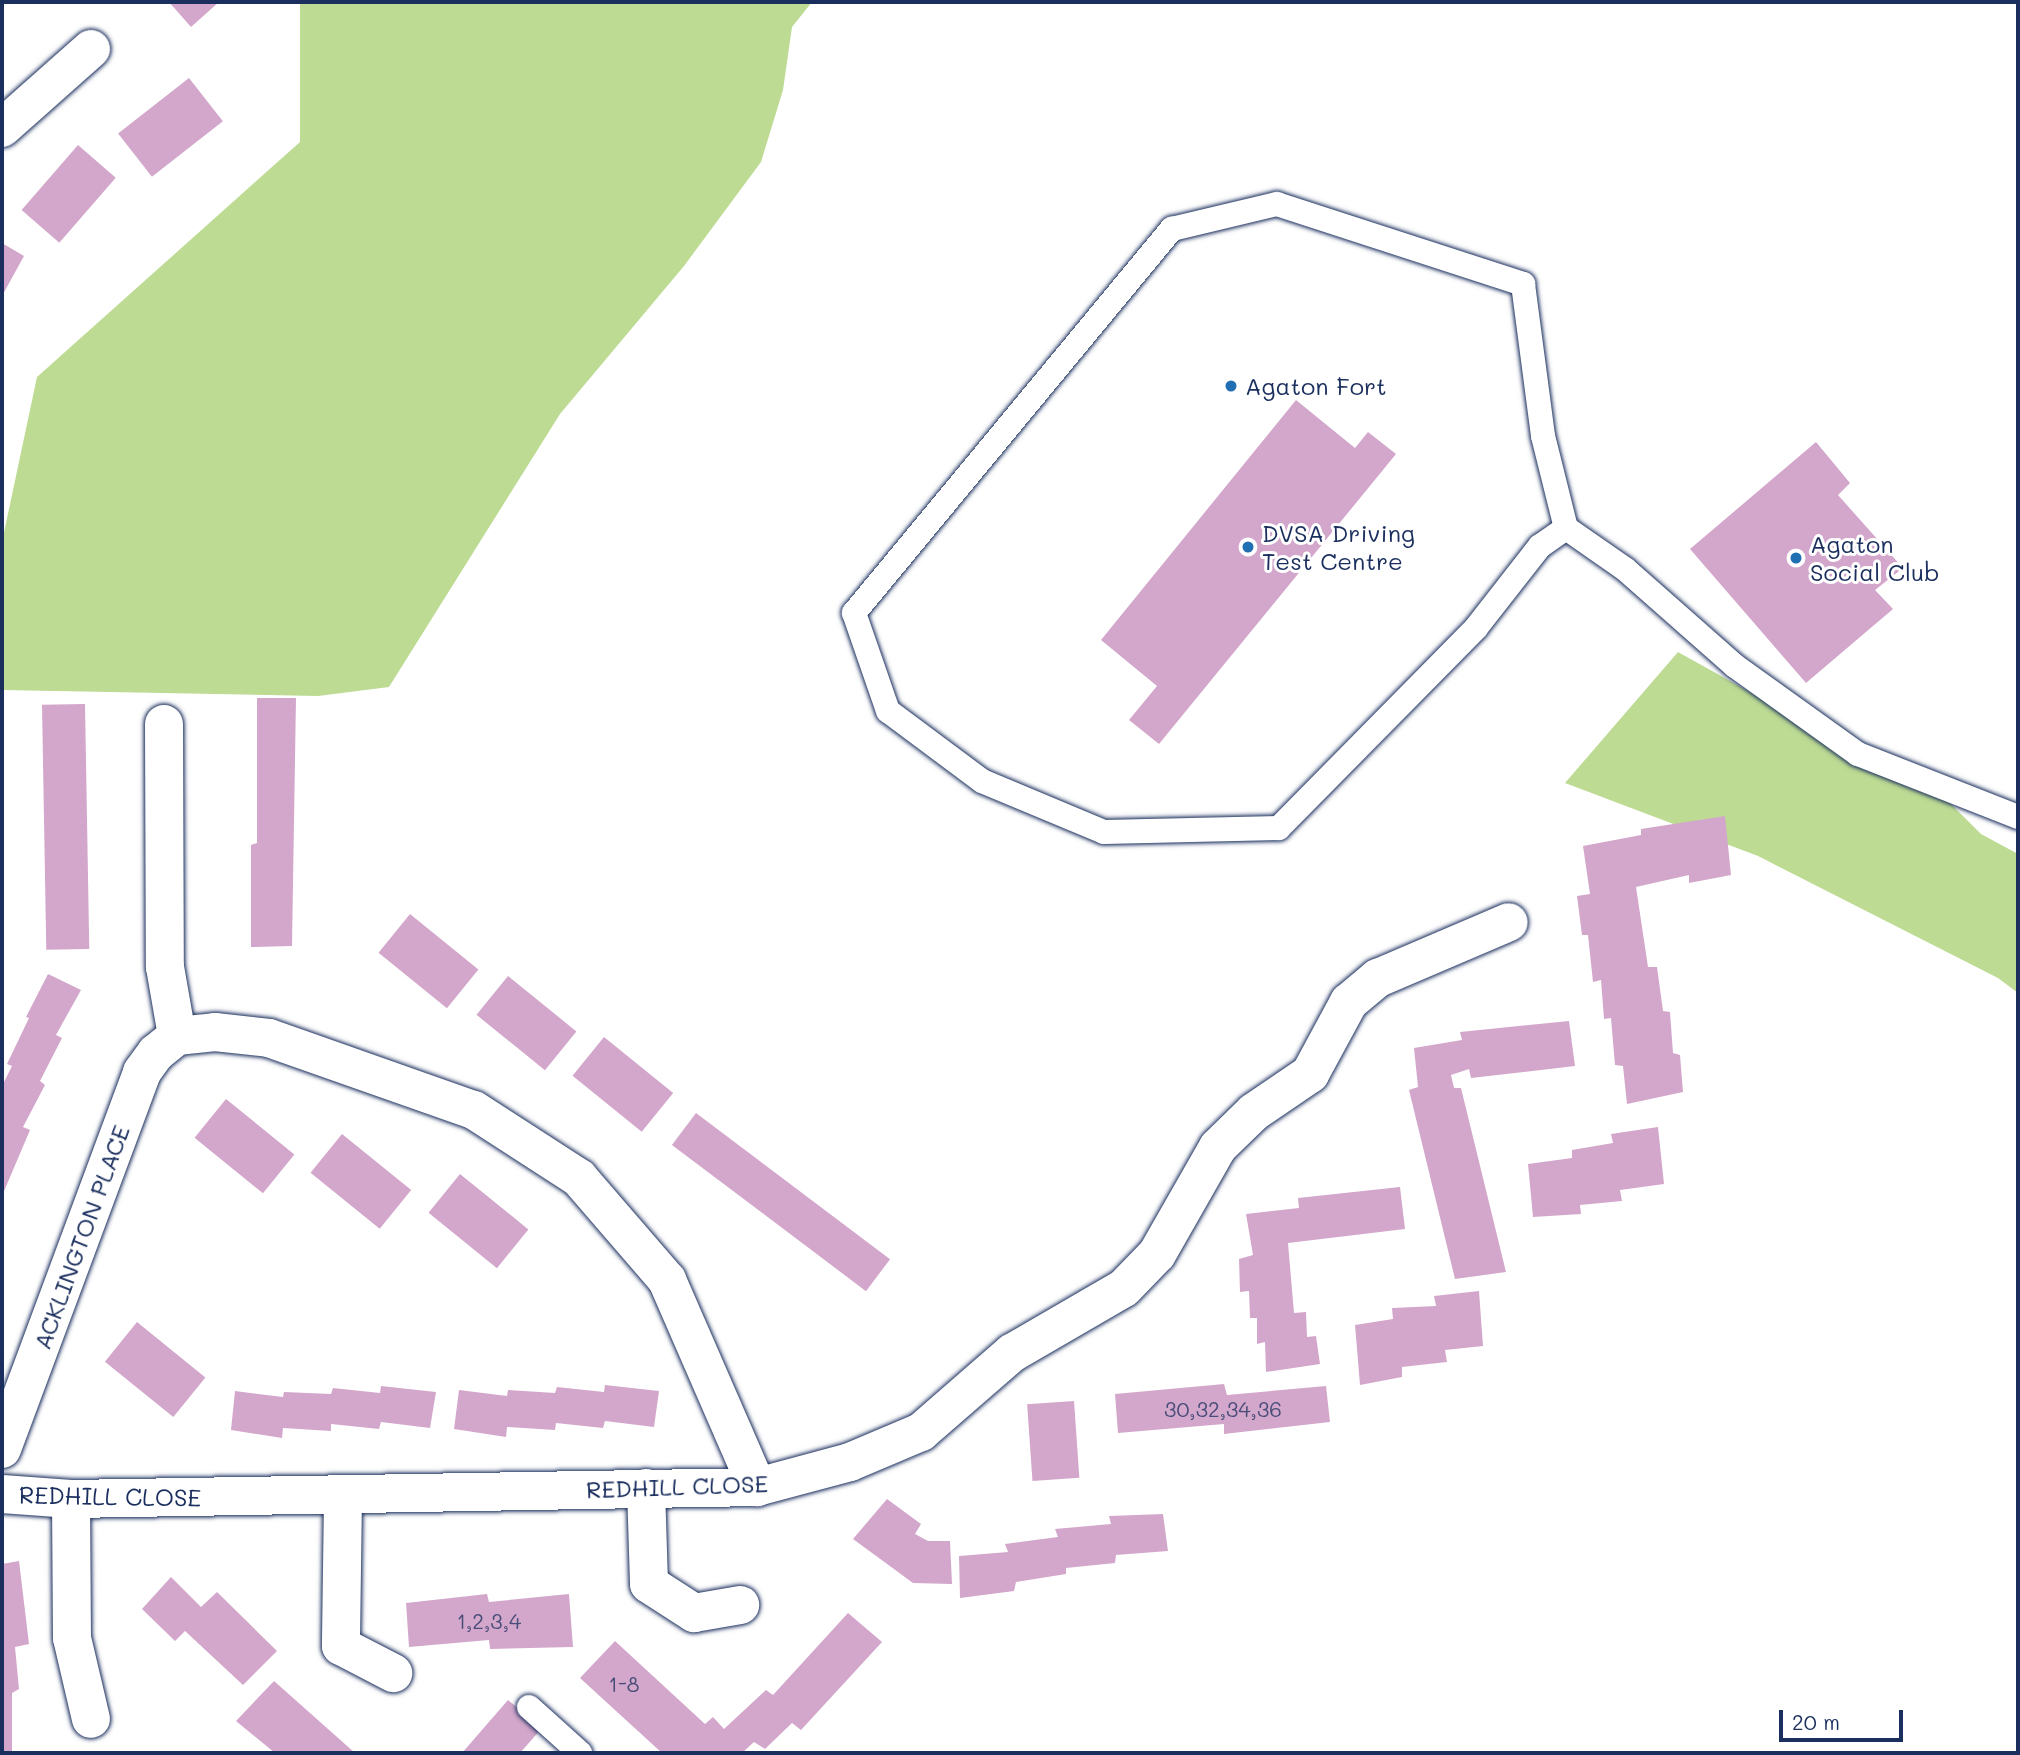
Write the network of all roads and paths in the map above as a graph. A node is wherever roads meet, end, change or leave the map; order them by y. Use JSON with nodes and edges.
{"nodes":[{"id":1,"x":91,"y":49,"type":"dead end"},
{"id":2,"x":2,"y":128,"type":"edge"},
{"id":3,"x":1566,"y":528,"type":"junction"},
{"id":4,"x":164,"y":724,"type":"dead end"},
{"id":5,"x":2018,"y":817,"type":"edge"},
{"id":6,"x":1509,"y":922,"type":"dead end"},
{"id":7,"x":177,"y":1036,"type":"junction"},
{"id":8,"x":2,"y":1449,"type":"edge"},
{"id":9,"x":757,"y":1487,"type":"junction"},
{"id":10,"x":646,"y":1488,"type":"junction"},
{"id":11,"x":2,"y":1494,"type":"edge"},
{"id":12,"x":344,"y":1497,"type":"junction"},
{"id":13,"x":71,"y":1499,"type":"junction"},
{"id":14,"x":740,"y":1605,"type":"dead end"},
{"id":15,"x":393,"y":1673,"type":"dead end"},
{"id":16,"x":529,"y":1707,"type":"dead end"},
{"id":17,"x":91,"y":1719,"type":"dead end"},
{"id":18,"x":580,"y":1753,"type":"edge"}],
"edges":[{"from":1,"to":2,"type":"street"},
{"from":3,"to":3,"type":"lane"},
{"from":3,"to":5,"type":"lane"},
{"from":4,"to":7,"type":"street"},
{"from":6,"to":9,"type":"street","name":"REDHILL CLOSE"},
{"from":7,"to":8,"type":"street","name":"ACKLINGTON PLACE"},
{"from":7,"to":9,"type":"street"},
{"from":9,"to":10,"type":"street","name":"REDHILL CLOSE"},
{"from":10,"to":12,"type":"street","name":"REDHILL CLOSE"},
{"from":10,"to":14,"type":"street"},
{"from":11,"to":13,"type":"street","name":"REDHILL CLOSE"},
{"from":12,"to":13,"type":"street","name":"REDHILL CLOSE"},
{"from":12,"to":15,"type":"street"},
{"from":13,"to":17,"type":"street"},
{"from":16,"to":18,"type":"lane"}]}
